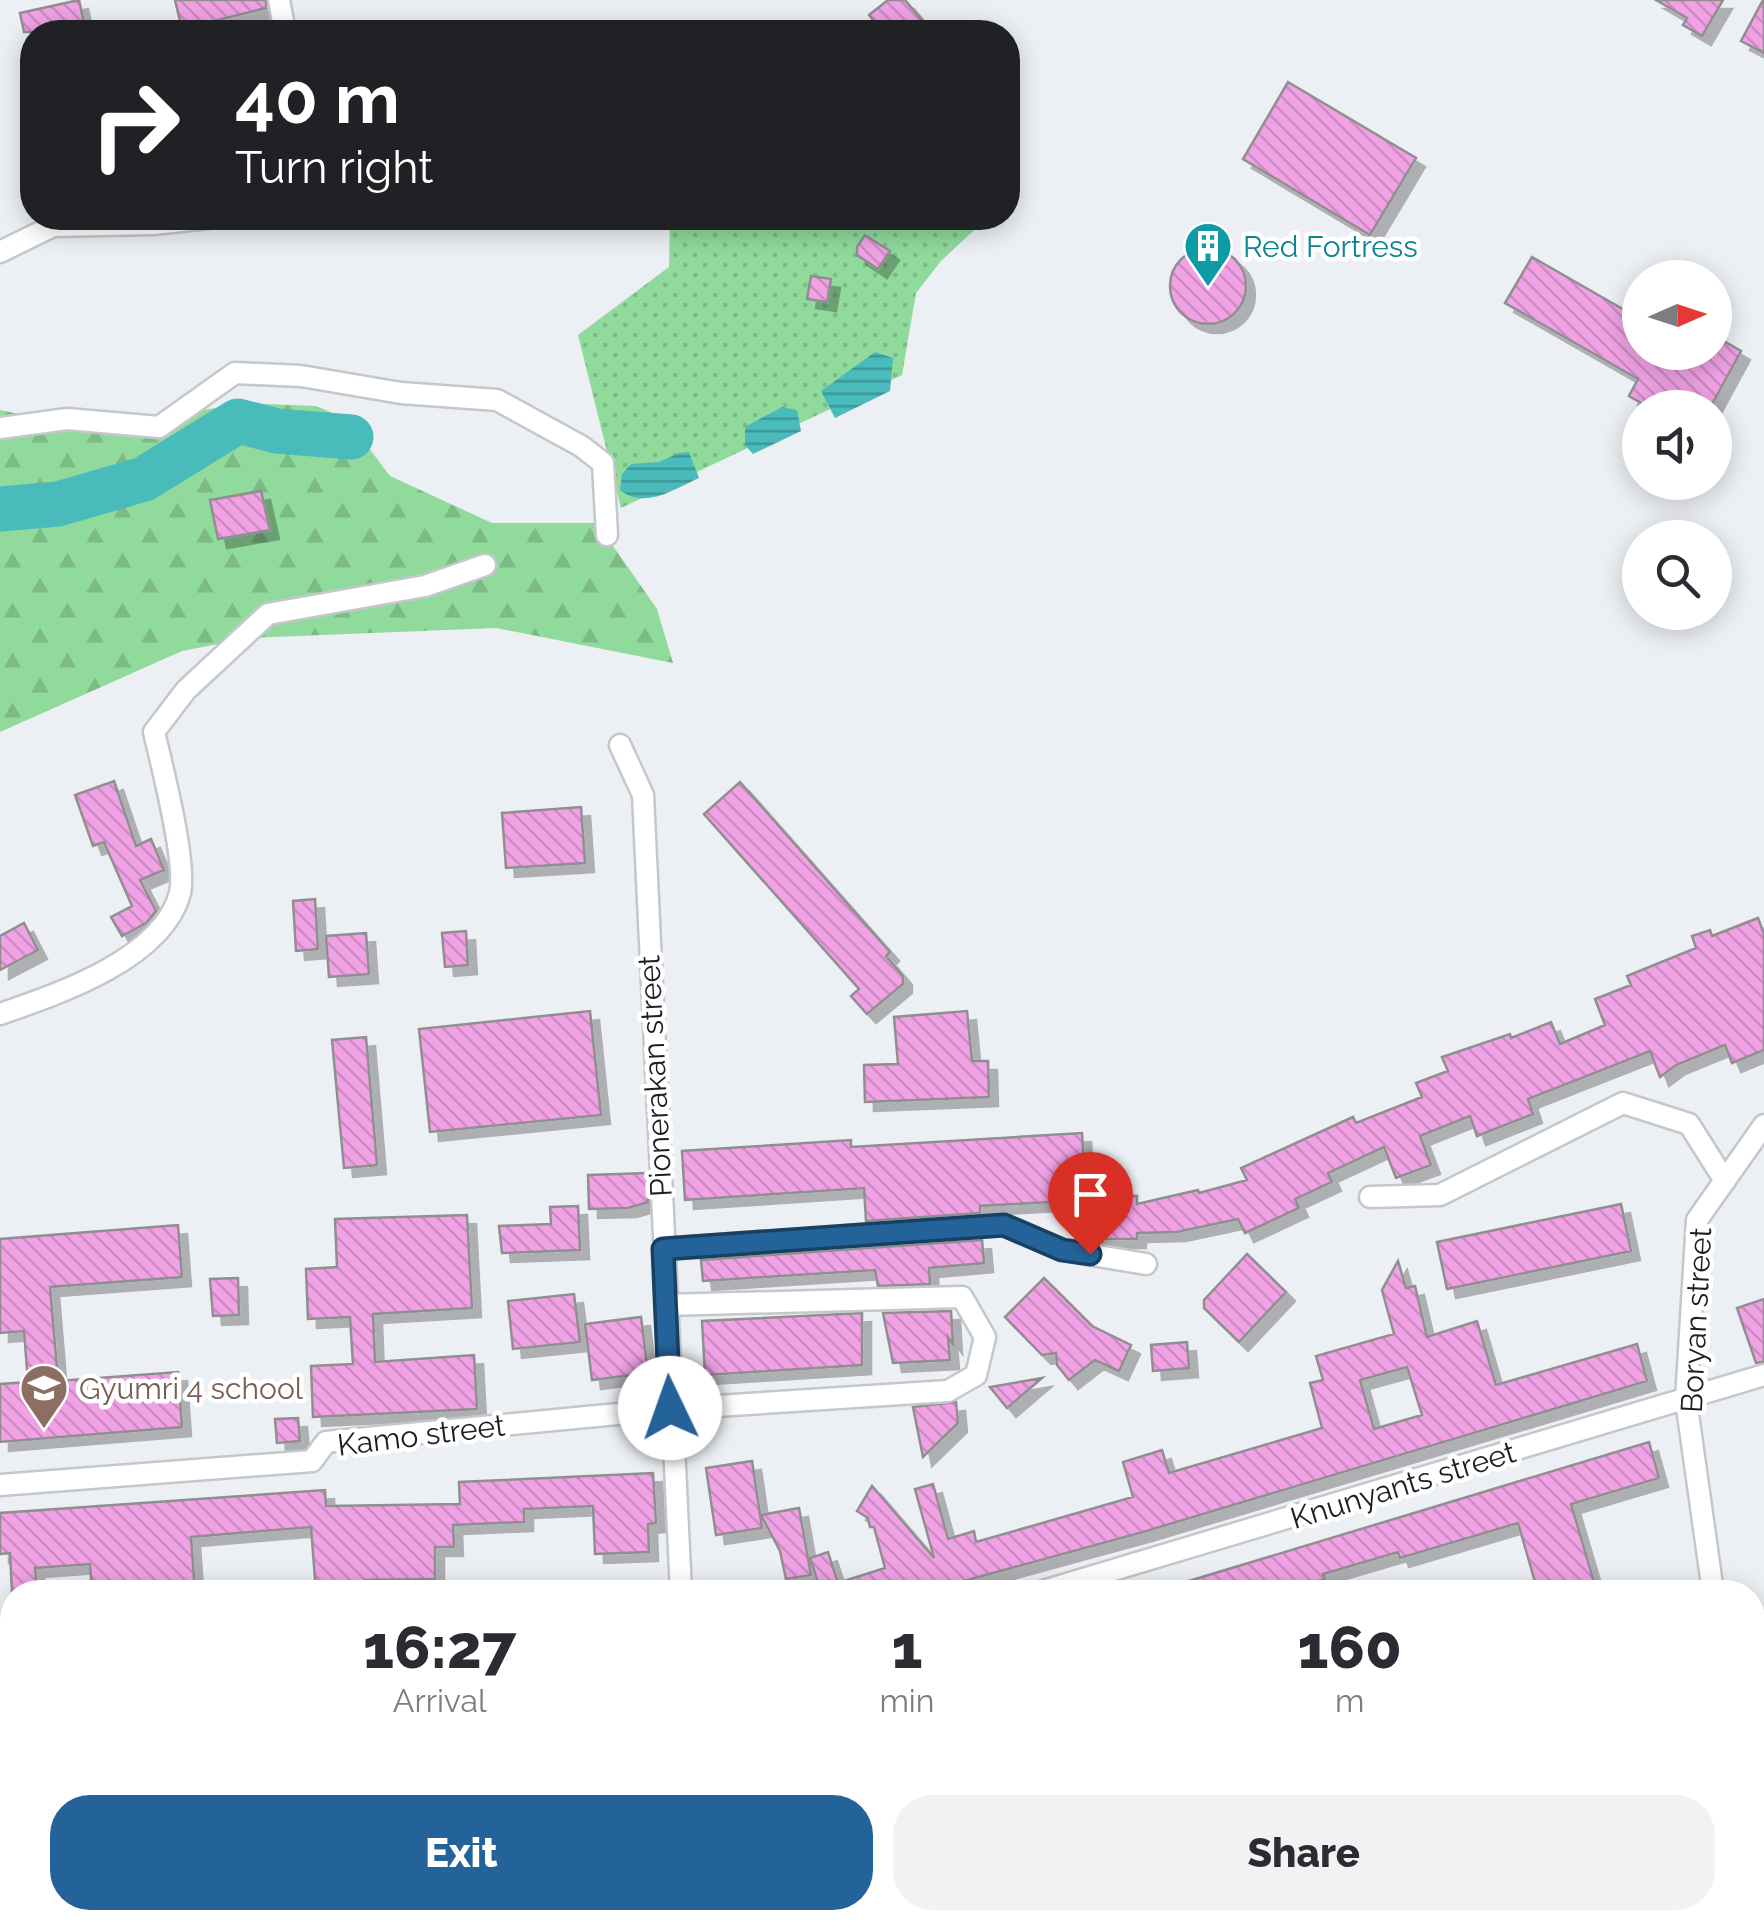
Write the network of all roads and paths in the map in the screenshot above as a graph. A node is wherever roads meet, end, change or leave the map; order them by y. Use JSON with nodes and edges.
{"nodes":[{"id":1,"x":45,"y":230,"type":"edge"},
{"id":2,"x":0,"y":252,"type":"edge"},
{"id":3,"x":0,"y":428,"type":"edge"},
{"id":4,"x":606,"y":535,"type":"dead end"},
{"id":5,"x":485,"y":565,"type":"dead end"},
{"id":6,"x":620,"y":745,"type":"dead end"},
{"id":7,"x":0,"y":1014,"type":"edge"},
{"id":8,"x":1764,"y":1125,"type":"edge"},
{"id":9,"x":1725,"y":1181,"type":"junction"},
{"id":10,"x":1370,"y":1196,"type":"dead end"},
{"id":11,"x":663,"y":1249,"type":"junction"},
{"id":12,"x":1146,"y":1264,"type":"dead end"},
{"id":13,"x":666,"y":1305,"type":"junction"},
{"id":14,"x":1764,"y":1375,"type":"edge"},
{"id":15,"x":1686,"y":1400,"type":"junction"},
{"id":16,"x":670,"y":1408,"type":"junction"},
{"id":17,"x":0,"y":1485,"type":"edge"},
{"id":18,"x":680,"y":1580,"type":"edge"},
{"id":19,"x":1080,"y":1580,"type":"edge"},
{"id":20,"x":1711,"y":1580,"type":"edge"}],
"edges":[{"from":1,"to":2,"type":"street"},
{"from":3,"to":4,"type":"street"},
{"from":5,"to":7,"type":"street"},
{"from":6,"to":11,"type":"street","name":"Pionerakan street"},
{"from":8,"to":9,"type":"street","name":"Boryan street"},
{"from":9,"to":10,"type":"street"},
{"from":9,"to":15,"type":"street","name":"Boryan street"},
{"from":11,"to":12,"type":"street"},
{"from":11,"to":13,"type":"street","name":"Pionerakan street"},
{"from":13,"to":16,"type":"street","name":"Pionerakan street"},
{"from":13,"to":16,"type":"street","name":"Kamo street"},
{"from":14,"to":15,"type":"street","name":"Knunyants street"},
{"from":15,"to":19,"type":"street","name":"Knunyants street"},
{"from":15,"to":20,"type":"street","name":"Boryan street"},
{"from":16,"to":17,"type":"street","name":"Kamo street"},
{"from":16,"to":18,"type":"street","name":"Pionerakan street"}]}
